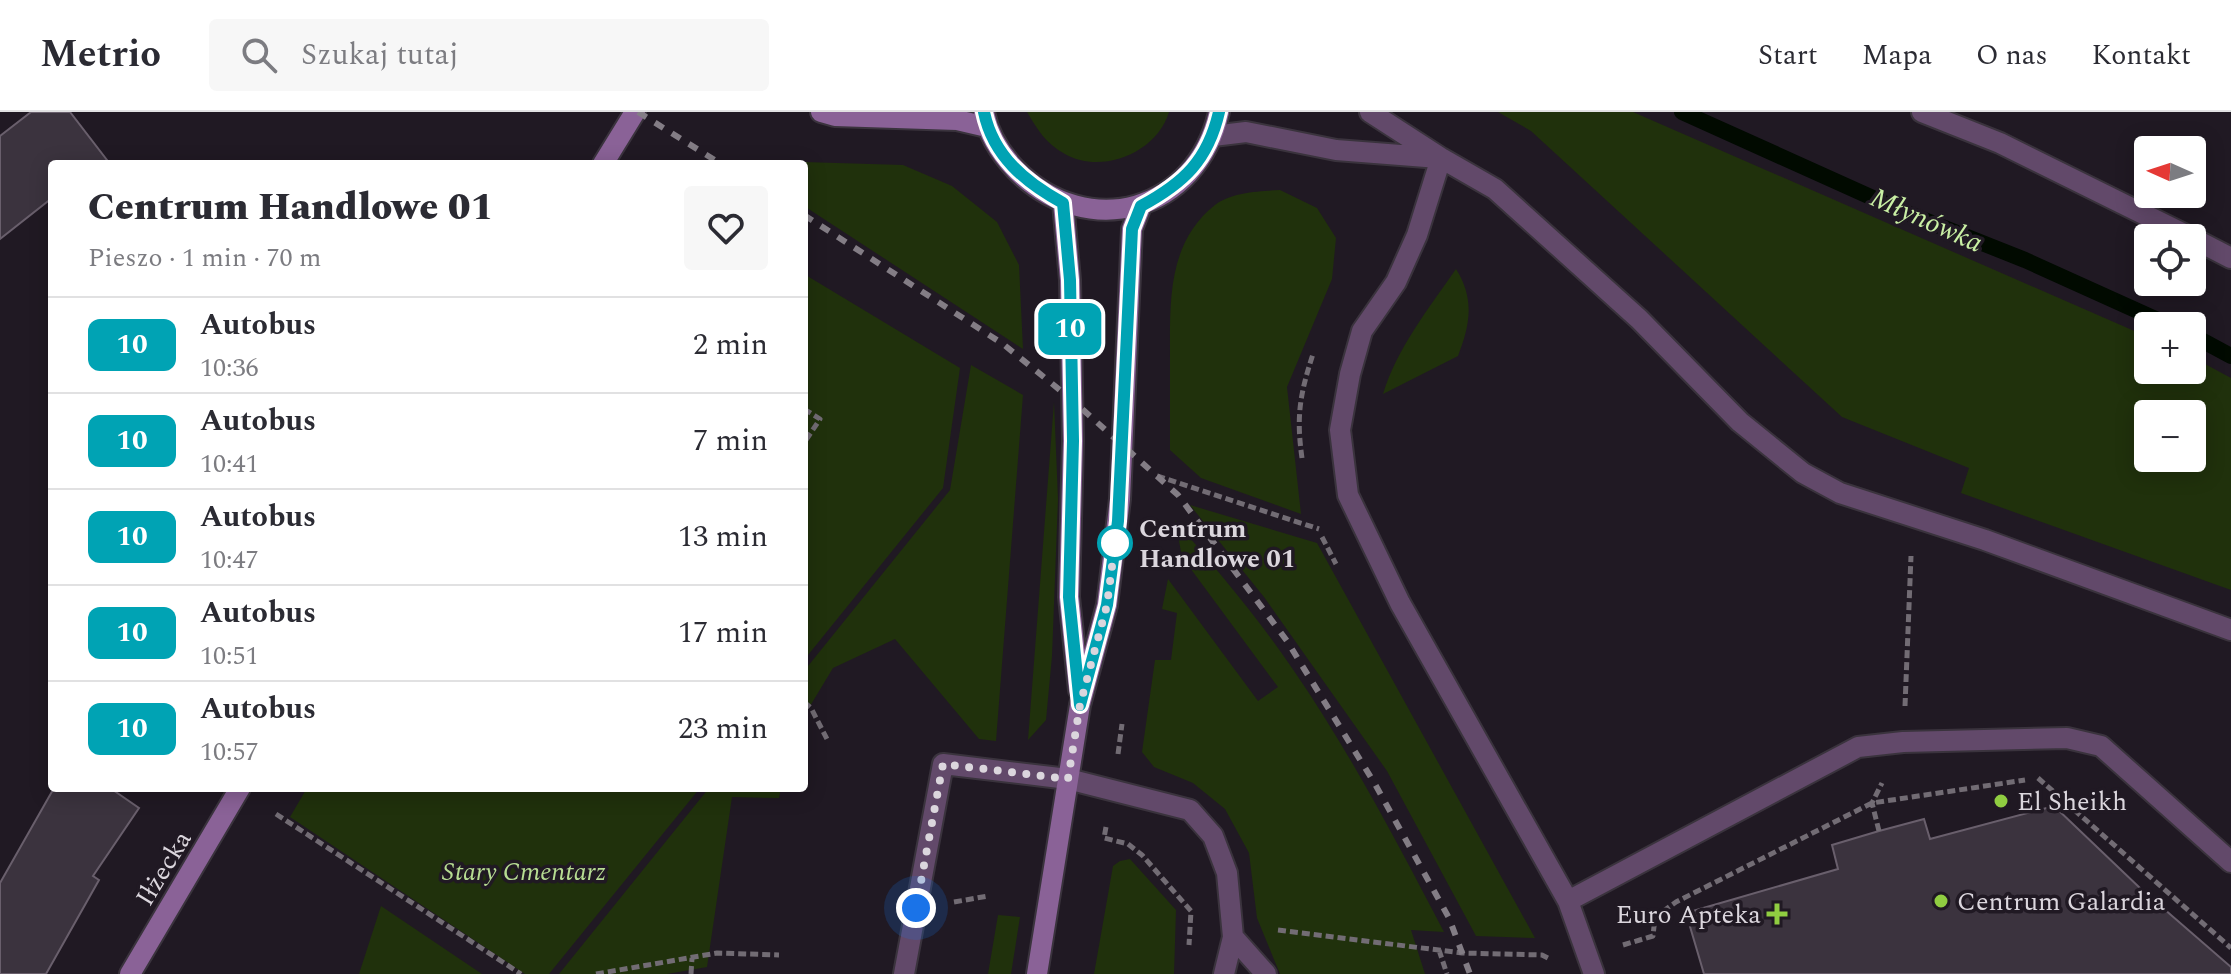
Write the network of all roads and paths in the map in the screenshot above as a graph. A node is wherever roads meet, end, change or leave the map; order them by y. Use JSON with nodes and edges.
{"nodes":[{"id":1,"x":635,"y":112,"type":"edge"},
{"id":2,"x":821,"y":112,"type":"edge"},
{"id":3,"x":1219,"y":112,"type":"edge"},
{"id":4,"x":1370,"y":112,"type":"edge"},
{"id":5,"x":1922,"y":112,"type":"edge"},
{"id":6,"x":985,"y":120,"type":"edge"},
{"id":7,"x":1213,"y":136,"type":"junction"},
{"id":8,"x":1441,"y":158,"type":"junction"},
{"id":9,"x":605,"y":160,"type":"edge"},
{"id":10,"x":1063,"y":203,"type":"junction"},
{"id":11,"x":1141,"y":206,"type":"junction"},
{"id":12,"x":2164,"y":224,"type":"edge"},
{"id":13,"x":2206,"y":245,"type":"edge"},
{"id":14,"x":2231,"y":258,"type":"edge"},
{"id":15,"x":808,"y":412,"type":"edge"},
{"id":16,"x":808,"y":437,"type":"edge"},
{"id":17,"x":1157,"y":476,"type":"dead end"},
{"id":18,"x":1319,"y":529,"type":"dead end"},
{"id":19,"x":1911,"y":547,"type":"dead end"},
{"id":20,"x":2231,"y":630,"type":"edge"},
{"id":21,"x":808,"y":705,"type":"edge"},
{"id":22,"x":1080,"y":705,"type":"junction"},
{"id":23,"x":1905,"y":713,"type":"dead end"},
{"id":24,"x":828,"y":741,"type":"dead end"},
{"id":25,"x":1885,"y":777,"type":"dead end"},
{"id":26,"x":1068,"y":779,"type":"junction"},
{"id":27,"x":238,"y":792,"type":"edge"},
{"id":28,"x":1872,"y":803,"type":"junction"},
{"id":29,"x":276,"y":814,"type":"dead end"},
{"id":30,"x":1879,"y":831,"type":"dead end"},
{"id":31,"x":1104,"y":838,"type":"dead end"},
{"id":32,"x":2231,"y":862,"type":"edge"},
{"id":33,"x":1568,"y":901,"type":"junction"},
{"id":34,"x":1233,"y":930,"type":"junction"},
{"id":35,"x":1618,"y":947,"type":"dead end"},
{"id":36,"x":2231,"y":948,"type":"edge"},
{"id":37,"x":1439,"y":950,"type":"junction"},
{"id":38,"x":779,"y":955,"type":"dead end"},
{"id":39,"x":692,"y":958,"type":"junction"},
{"id":40,"x":1188,"y":958,"type":"dead end"},
{"id":41,"x":1561,"y":966,"type":"dead end"},
{"id":42,"x":130,"y":974,"type":"edge"},
{"id":43,"x":521,"y":974,"type":"edge"},
{"id":44,"x":596,"y":974,"type":"edge"},
{"id":45,"x":691,"y":974,"type":"edge"},
{"id":46,"x":904,"y":974,"type":"edge"},
{"id":47,"x":1037,"y":974,"type":"edge"},
{"id":48,"x":1224,"y":974,"type":"edge"},
{"id":49,"x":1266,"y":974,"type":"edge"},
{"id":50,"x":1447,"y":974,"type":"edge"},
{"id":51,"x":1594,"y":974,"type":"edge"}],
"edges":[{"from":1,"to":9,"type":"main road"},
{"from":2,"to":6,"type":"main road"},
{"from":3,"to":7,"type":"main road"},
{"from":4,"to":8,"type":"lane"},
{"from":5,"to":12,"type":"lane"},
{"from":6,"to":10,"type":"main road"},
{"from":7,"to":8,"type":"lane"},
{"from":7,"to":11,"type":"main road"},
{"from":8,"to":20,"type":"lane"},
{"from":8,"to":33,"type":"lane"},
{"from":10,"to":11,"type":"main road"},
{"from":10,"to":22,"type":"main road"},
{"from":11,"to":22,"type":"main road"},
{"from":13,"to":14,"type":"lane"},
{"from":15,"to":16,"type":"path"},
{"from":17,"to":18,"type":"path"},
{"from":19,"to":23,"type":"path"},
{"from":21,"to":24,"type":"path"},
{"from":22,"to":26,"type":"main road"},
{"from":25,"to":28,"type":"path"},
{"from":26,"to":34,"type":"lane"},
{"from":26,"to":46,"type":"lane"},
{"from":26,"to":47,"type":"main road"},
{"from":27,"to":42,"type":"main road","name":"Iłżecka"},
{"from":28,"to":30,"type":"path"},
{"from":28,"to":35,"type":"path"},
{"from":28,"to":36,"type":"path"},
{"from":29,"to":43,"type":"path"},
{"from":31,"to":40,"type":"path"},
{"from":32,"to":33,"type":"lane"},
{"from":33,"to":51,"type":"lane"},
{"from":34,"to":37,"type":"path"},
{"from":34,"to":48,"type":"lane"},
{"from":34,"to":49,"type":"lane"},
{"from":37,"to":41,"type":"path"},
{"from":37,"to":50,"type":"path"},
{"from":38,"to":39,"type":"path"},
{"from":39,"to":44,"type":"path"},
{"from":39,"to":45,"type":"path"}]}
